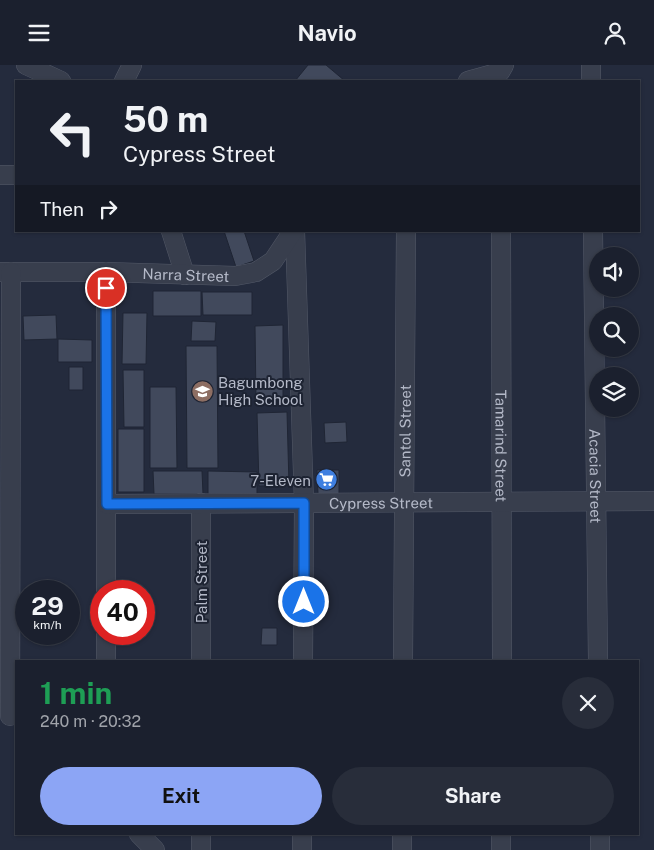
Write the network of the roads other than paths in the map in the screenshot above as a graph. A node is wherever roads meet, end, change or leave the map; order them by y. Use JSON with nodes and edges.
{"nodes":[{"id":1,"x":26,"y":65,"type":"edge"},
{"id":2,"x":132,"y":65,"type":"edge"},
{"id":3,"x":591,"y":65,"type":"edge"},
{"id":4,"x":502,"y":73,"type":"edge"},
{"id":5,"x":59,"y":80,"type":"edge"},
{"id":6,"x":124,"y":80,"type":"edge"},
{"id":7,"x":472,"y":80,"type":"edge"},
{"id":8,"x":591,"y":80,"type":"edge"},
{"id":9,"x":0,"y":175,"type":"edge"},
{"id":10,"x":15,"y":175,"type":"edge"},
{"id":11,"x":171,"y":232,"type":"edge"},
{"id":12,"x":293,"y":232,"type":"edge"},
{"id":13,"x":294,"y":232,"type":"edge"},
{"id":14,"x":406,"y":232,"type":"edge"},
{"id":15,"x":501,"y":232,"type":"edge"},
{"id":16,"x":593,"y":232,"type":"edge"},
{"id":17,"x":5,"y":272,"type":"edge"},
{"id":18,"x":106,"y":272,"type":"junction"},
{"id":19,"x":185,"y":275,"type":"junction"},
{"id":20,"x":5,"y":446,"type":"edge"},
{"id":21,"x":503,"y":501,"type":"junction"},
{"id":22,"x":597,"y":501,"type":"junction"},
{"id":23,"x":654,"y":501,"type":"edge"},
{"id":24,"x":404,"y":502,"type":"junction"},
{"id":25,"x":201,"y":503,"type":"junction"},
{"id":26,"x":304,"y":503,"type":"junction"},
{"id":27,"x":107,"y":504,"type":"junction"},
{"id":28,"x":5,"y":579,"type":"edge"},
{"id":29,"x":106,"y":580,"type":"edge"},
{"id":30,"x":106,"y":645,"type":"edge"},
{"id":31,"x":106,"y":660,"type":"edge"},
{"id":32,"x":201,"y":660,"type":"edge"},
{"id":33,"x":303,"y":660,"type":"edge"},
{"id":34,"x":403,"y":660,"type":"edge"},
{"id":35,"x":502,"y":660,"type":"edge"},
{"id":36,"x":598,"y":660,"type":"edge"},
{"id":37,"x":9,"y":715,"type":"edge"},
{"id":38,"x":140,"y":835,"type":"edge"},
{"id":39,"x":201,"y":835,"type":"edge"},
{"id":40,"x":302,"y":835,"type":"edge"},
{"id":41,"x":402,"y":835,"type":"edge"},
{"id":42,"x":501,"y":835,"type":"edge"},
{"id":43,"x":600,"y":835,"type":"edge"},
{"id":44,"x":155,"y":850,"type":"edge"},
{"id":45,"x":201,"y":850,"type":"edge"},
{"id":46,"x":302,"y":850,"type":"edge"},
{"id":47,"x":402,"y":850,"type":"edge"},
{"id":48,"x":501,"y":850,"type":"edge"},
{"id":49,"x":600,"y":850,"type":"edge"}],
"edges":[{"from":1,"to":5,"type":"street"},
{"from":2,"to":6,"type":"street"},
{"from":3,"to":8,"type":"street"},
{"from":4,"to":7,"type":"street"},
{"from":9,"to":10,"type":"street"},
{"from":11,"to":19,"type":"street"},
{"from":12,"to":19,"type":"street","name":"Narra Street"},
{"from":13,"to":26,"type":"street"},
{"from":14,"to":24,"type":"street","name":"Santol Street"},
{"from":15,"to":21,"type":"street","name":"Tamarind Street"},
{"from":16,"to":22,"type":"street","name":"Acacia Street"},
{"from":17,"to":18,"type":"street","name":"Narra Street"},
{"from":17,"to":20,"type":"street"},
{"from":18,"to":19,"type":"street","name":"Narra Street"},
{"from":18,"to":27,"type":"street"},
{"from":20,"to":28,"type":"street"},
{"from":21,"to":22,"type":"street","name":"Cypress Street"},
{"from":21,"to":24,"type":"street","name":"Cypress Street"},
{"from":21,"to":35,"type":"street","name":"Tamarind Street"},
{"from":22,"to":23,"type":"street","name":"Cypress Street"},
{"from":22,"to":36,"type":"street","name":"Acacia Street"},
{"from":24,"to":26,"type":"street","name":"Cypress Street"},
{"from":24,"to":34,"type":"street","name":"Santol Street"},
{"from":25,"to":26,"type":"street","name":"Cypress Street"},
{"from":25,"to":27,"type":"street","name":"Cypress Street"},
{"from":25,"to":32,"type":"street","name":"Palm Street"},
{"from":26,"to":33,"type":"street"},
{"from":27,"to":29,"type":"street"},
{"from":28,"to":37,"type":"street"},
{"from":30,"to":31,"type":"street"},
{"from":38,"to":44,"type":"street"},
{"from":39,"to":45,"type":"street"},
{"from":40,"to":46,"type":"street"},
{"from":41,"to":47,"type":"street"},
{"from":42,"to":48,"type":"street"},
{"from":43,"to":49,"type":"street"}]}
